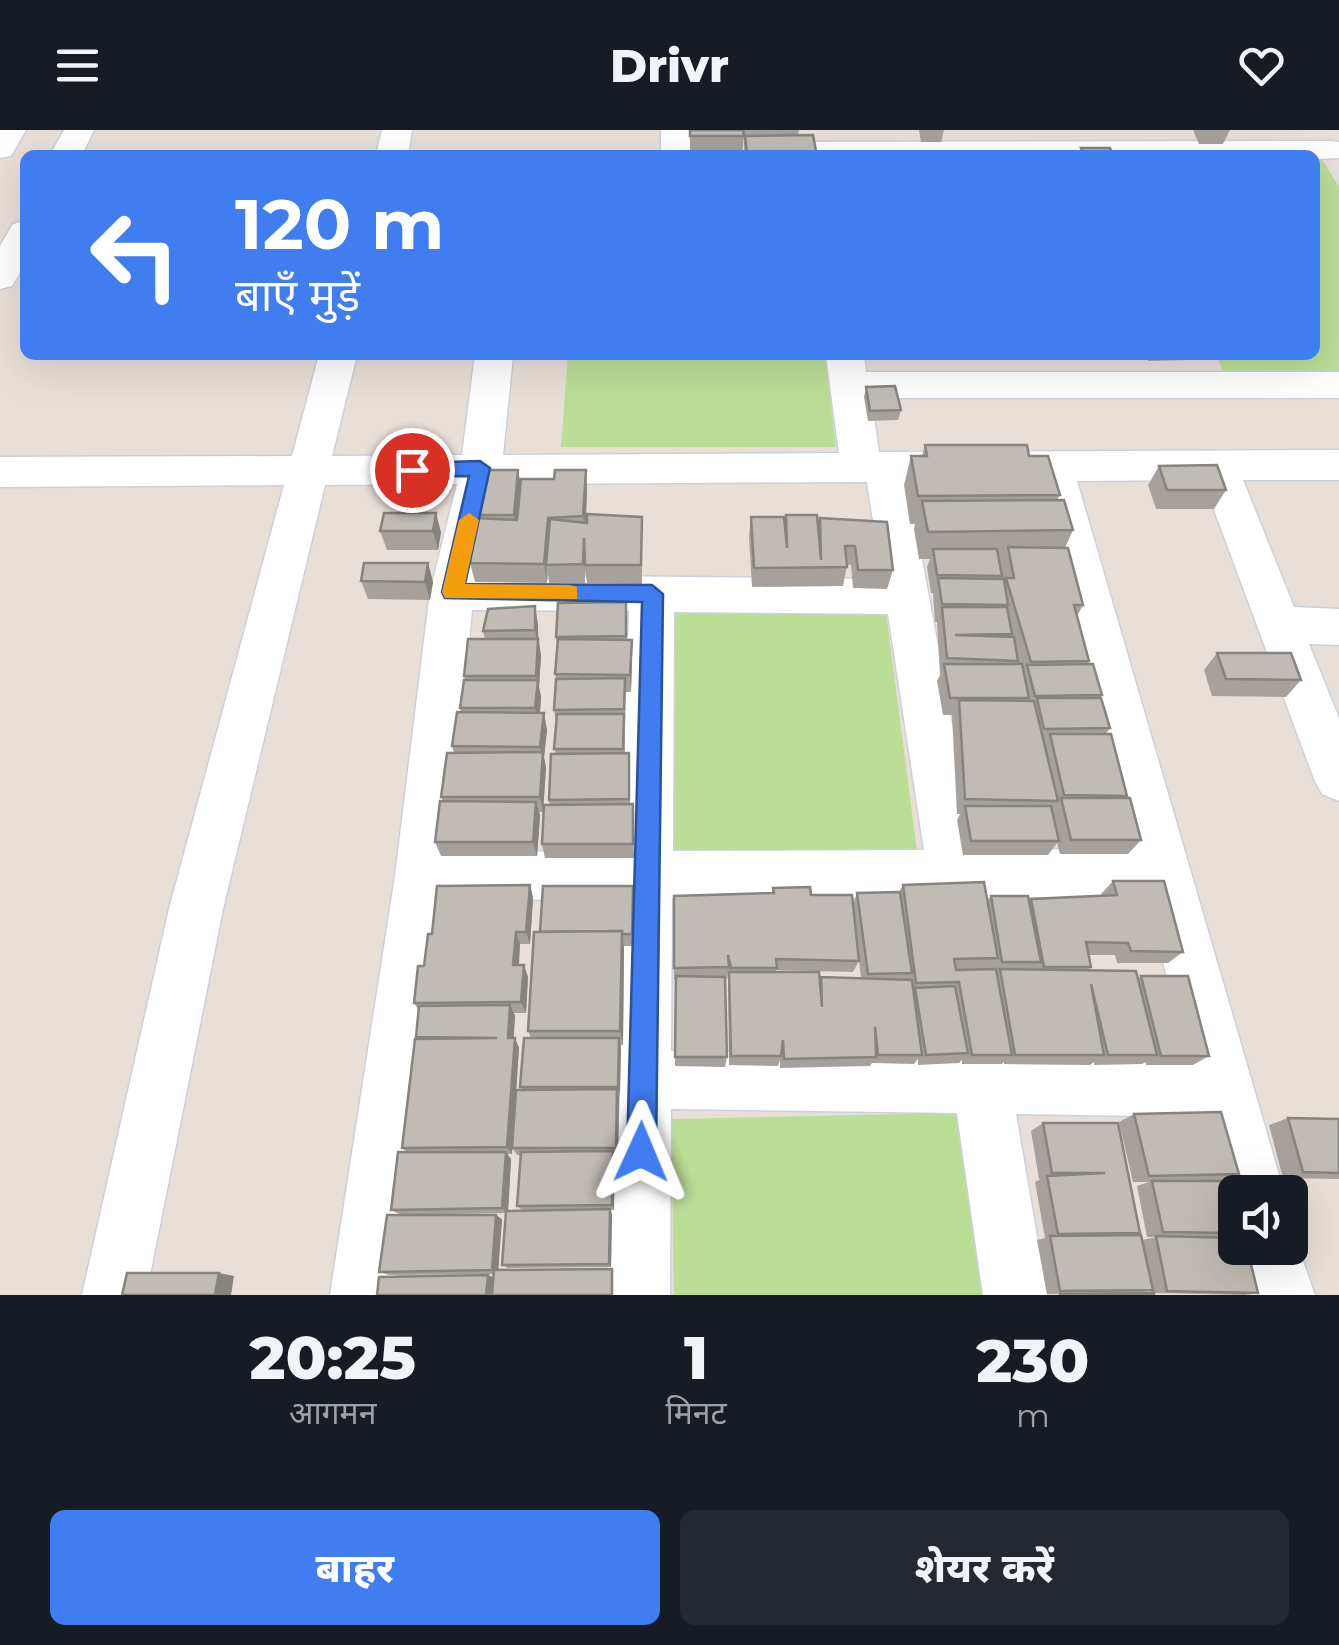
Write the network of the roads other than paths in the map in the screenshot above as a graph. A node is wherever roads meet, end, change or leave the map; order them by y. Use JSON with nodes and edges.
{"nodes":[{"id":1,"x":11,"y":130,"type":"edge"},
{"id":2,"x":814,"y":145,"type":"edge"},
{"id":3,"x":1330,"y":147,"type":"edge"},
{"id":4,"x":0,"y":149,"type":"edge"},
{"id":5,"x":889,"y":150,"type":"edge"},
{"id":6,"x":1222,"y":150,"type":"edge"},
{"id":7,"x":20,"y":240,"type":"edge"},
{"id":8,"x":0,"y":278,"type":"edge"},
{"id":9,"x":337,"y":360,"type":"edge"},
{"id":10,"x":493,"y":360,"type":"edge"},
{"id":11,"x":848,"y":370,"type":"edge"},
{"id":12,"x":990,"y":370,"type":"edge"},
{"id":13,"x":1104,"y":370,"type":"edge"},
{"id":14,"x":1205,"y":370,"type":"edge"},
{"id":15,"x":1339,"y":384,"type":"edge"},
{"id":16,"x":1339,"y":464,"type":"edge"},
{"id":17,"x":873,"y":465,"type":"junction"},
{"id":18,"x":1052,"y":465,"type":"junction"},
{"id":19,"x":1217,"y":465,"type":"junction"},
{"id":20,"x":480,"y":468,"type":"junction"},
{"id":21,"x":0,"y":472,"type":"edge"},
{"id":22,"x":309,"y":474,"type":"junction"},
{"id":23,"x":452,"y":592,"type":"junction"},
{"id":24,"x":652,"y":594,"type":"junction"},
{"id":25,"x":904,"y":598,"type":"junction"},
{"id":26,"x":1279,"y":624,"type":"junction"},
{"id":27,"x":1339,"y":627,"type":"edge"},
{"id":28,"x":1339,"y":779,"type":"edge"},
{"id":29,"x":953,"y":872,"type":"junction"},
{"id":30,"x":1166,"y":873,"type":"junction"},
{"id":31,"x":646,"y":875,"type":"junction"},
{"id":32,"x":421,"y":876,"type":"junction"},
{"id":33,"x":643,"y":1080,"type":"junction"},
{"id":34,"x":982,"y":1084,"type":"junction"},
{"id":35,"x":1225,"y":1088,"type":"junction"},
{"id":36,"x":1249,"y":1175,"type":"edge"},
{"id":37,"x":1275,"y":1265,"type":"edge"},
{"id":38,"x":114,"y":1295,"type":"edge"},
{"id":39,"x":362,"y":1295,"type":"edge"},
{"id":40,"x":638,"y":1295,"type":"edge"},
{"id":41,"x":1015,"y":1295,"type":"edge"},
{"id":42,"x":1283,"y":1295,"type":"edge"}],
"edges":[{"from":1,"to":4,"type":"street"},
{"from":2,"to":5,"type":"street"},
{"from":3,"to":6,"type":"street"},
{"from":7,"to":8,"type":"street"},
{"from":9,"to":22,"type":"street"},
{"from":10,"to":20,"type":"street"},
{"from":11,"to":12,"type":"street"},
{"from":11,"to":17,"type":"street"},
{"from":12,"to":13,"type":"street"},
{"from":13,"to":14,"type":"street"},
{"from":14,"to":15,"type":"street"},
{"from":16,"to":19,"type":"street"},
{"from":17,"to":18,"type":"street"},
{"from":17,"to":20,"type":"street"},
{"from":17,"to":25,"type":"street"},
{"from":18,"to":19,"type":"street"},
{"from":18,"to":30,"type":"street"},
{"from":19,"to":26,"type":"street"},
{"from":20,"to":22,"type":"street"},
{"from":20,"to":23,"type":"street"},
{"from":21,"to":22,"type":"street"},
{"from":22,"to":38,"type":"street"},
{"from":23,"to":24,"type":"street"},
{"from":23,"to":32,"type":"street"},
{"from":24,"to":25,"type":"street"},
{"from":24,"to":31,"type":"street"},
{"from":25,"to":29,"type":"street"},
{"from":26,"to":27,"type":"street"},
{"from":26,"to":28,"type":"street"},
{"from":29,"to":30,"type":"street"},
{"from":29,"to":31,"type":"street"},
{"from":30,"to":35,"type":"street"},
{"from":31,"to":32,"type":"street"},
{"from":31,"to":33,"type":"street"},
{"from":32,"to":39,"type":"street"},
{"from":33,"to":34,"type":"street"},
{"from":33,"to":40,"type":"street"},
{"from":34,"to":35,"type":"street"},
{"from":34,"to":41,"type":"street"},
{"from":35,"to":36,"type":"street"},
{"from":37,"to":42,"type":"street"}]}
